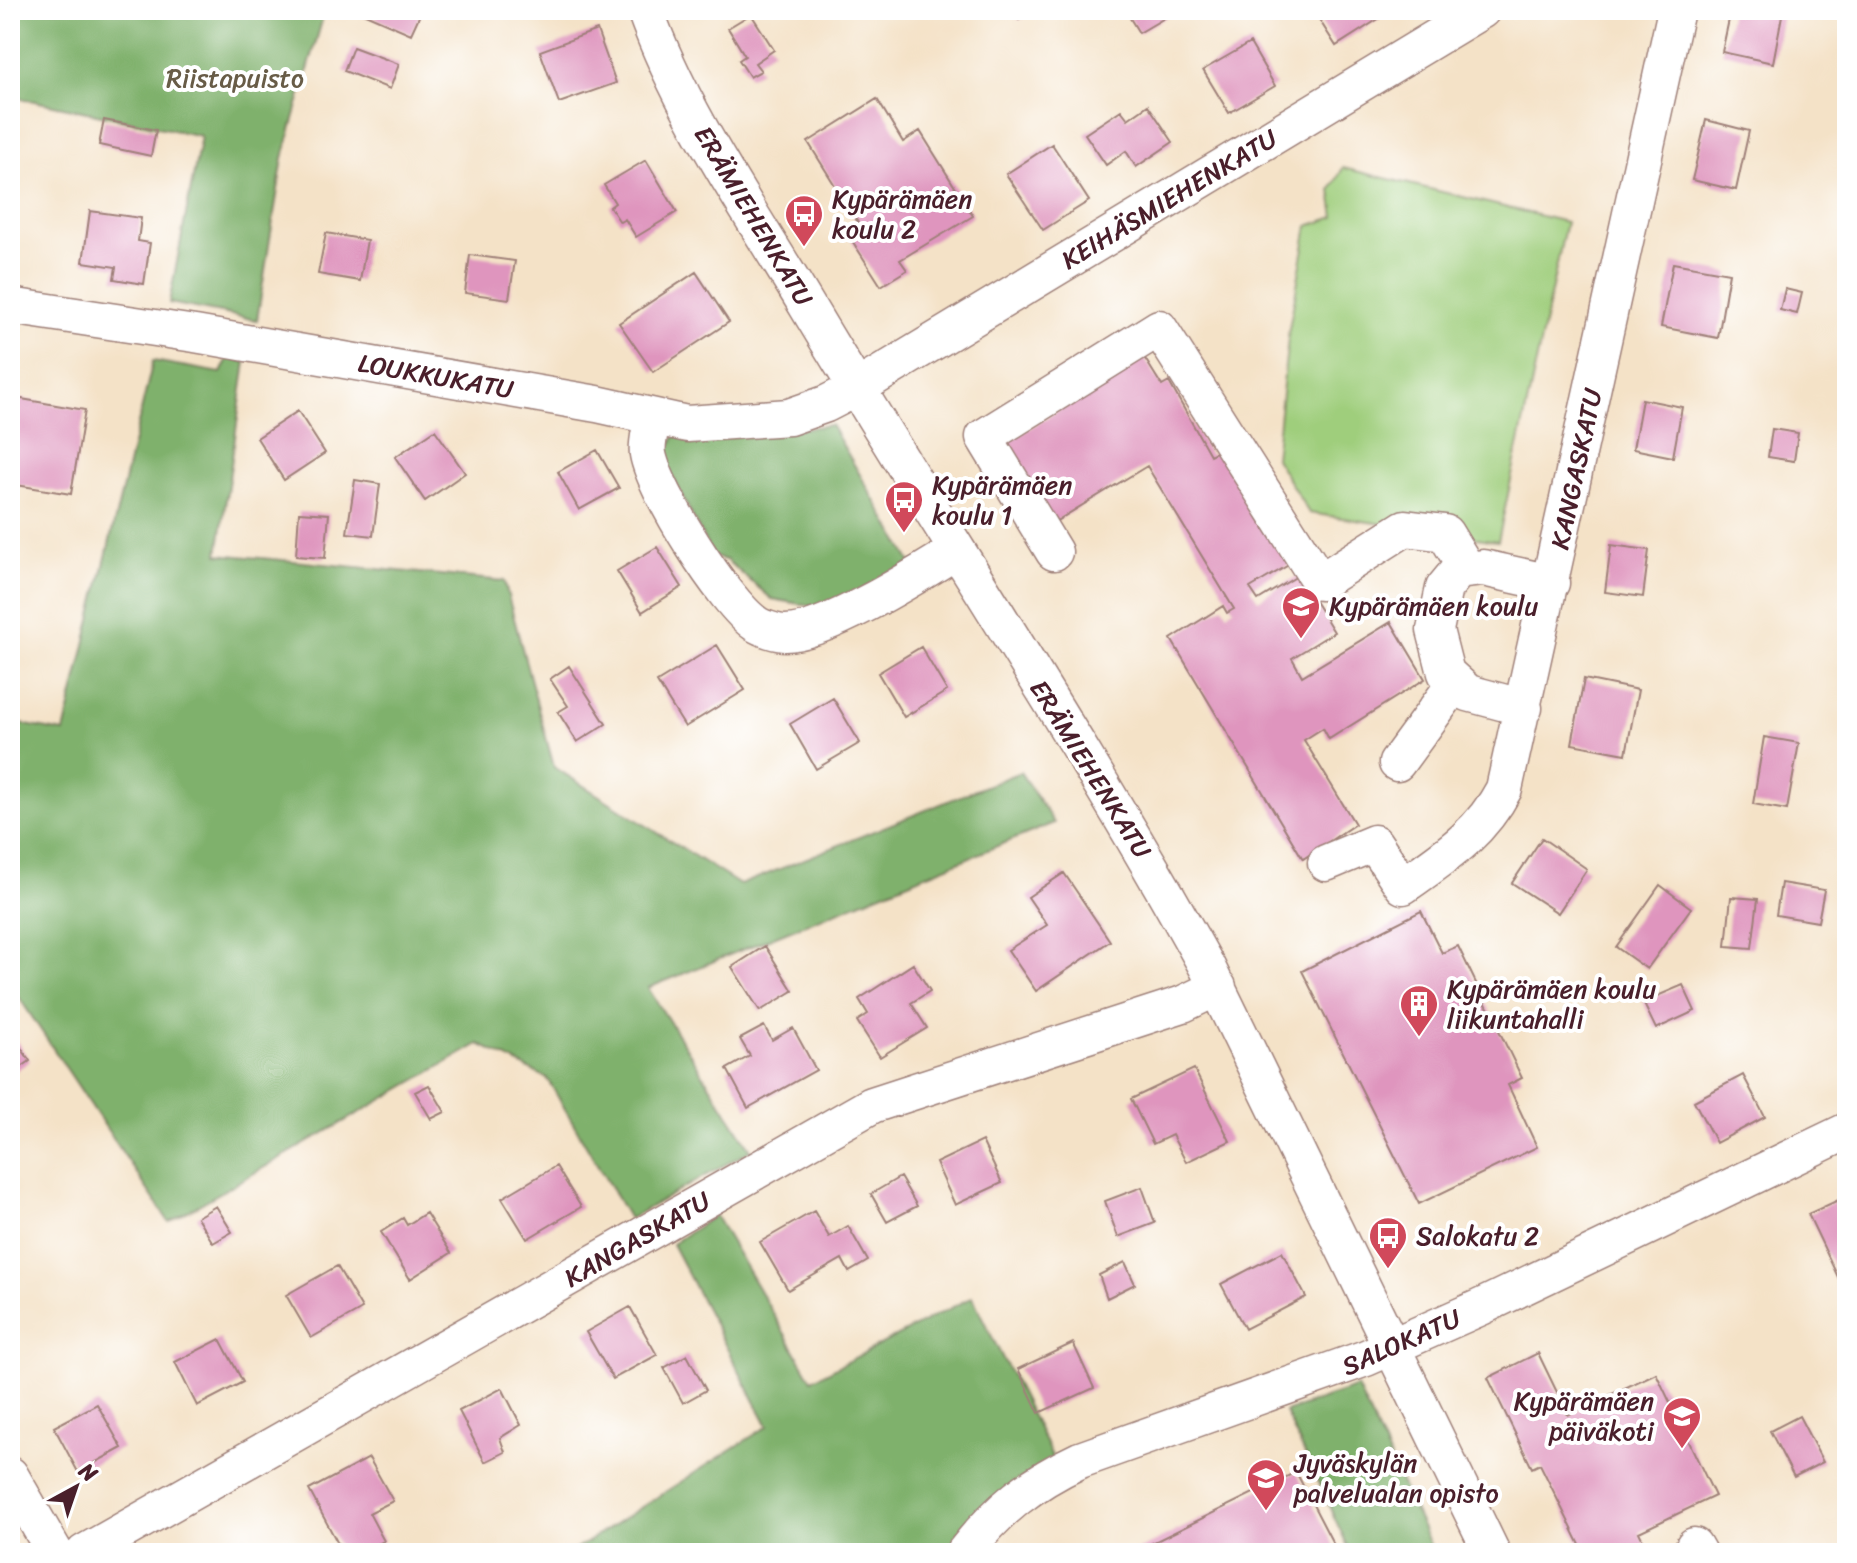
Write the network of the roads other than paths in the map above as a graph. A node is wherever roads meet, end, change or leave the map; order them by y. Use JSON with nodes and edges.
{"nodes":[{"id":1,"x":645,"y":10,"type":"edge"},
{"id":2,"x":1482,"y":10,"type":"edge"},
{"id":3,"x":1676,"y":10,"type":"edge"},
{"id":4,"x":10,"y":306,"type":"edge"},
{"id":5,"x":857,"y":388,"type":"junction"},
{"id":6,"x":652,"y":418,"type":"junction"},
{"id":7,"x":956,"y":551,"type":"junction"},
{"id":8,"x":1054,"y":552,"type":"dead end"},
{"id":9,"x":1467,"y":569,"type":"junction"},
{"id":10,"x":1551,"y":583,"type":"junction"},
{"id":11,"x":1456,"y":682,"type":"junction"},
{"id":12,"x":1524,"y":708,"type":"junction"},
{"id":13,"x":1397,"y":763,"type":"dead end"},
{"id":14,"x":1326,"y":863,"type":"dead end"},
{"id":15,"x":1218,"y":987,"type":"junction"},
{"id":16,"x":1847,"y":1131,"type":"edge"},
{"id":17,"x":1393,"y":1346,"type":"junction"},
{"id":18,"x":10,"y":1475,"type":"edge"},
{"id":19,"x":55,"y":1553,"type":"edge"},
{"id":20,"x":84,"y":1553,"type":"edge"},
{"id":21,"x":964,"y":1553,"type":"edge"},
{"id":22,"x":1492,"y":1553,"type":"edge"}],
"edges":[{"from":1,"to":5,"type":"street","name":"ERÄMIEHENKATU"},
{"from":2,"to":5,"type":"street","name":"KEIHÄSMIEHENKATU"},
{"from":3,"to":10,"type":"street","name":"KANGASKATU"},
{"from":4,"to":6,"type":"street","name":"LOUKKUKATU"},
{"from":5,"to":6,"type":"street","name":"LOUKKUKATU"},
{"from":5,"to":7,"type":"street","name":"ERÄMIEHENKATU"},
{"from":6,"to":7,"type":"street"},
{"from":7,"to":15,"type":"street","name":"ERÄMIEHENKATU"},
{"from":8,"to":9,"type":"street"},
{"from":9,"to":10,"type":"street"},
{"from":9,"to":11,"type":"street"},
{"from":10,"to":12,"type":"street","name":"KANGASKATU"},
{"from":11,"to":12,"type":"street"},
{"from":11,"to":13,"type":"street"},
{"from":12,"to":14,"type":"street","name":"KANGASKATU"},
{"from":15,"to":17,"type":"street","name":"ERÄMIEHENKATU"},
{"from":15,"to":20,"type":"street","name":"KANGASKATU"},
{"from":16,"to":17,"type":"street","name":"SALOKATU"},
{"from":17,"to":21,"type":"street","name":"SALOKATU"},
{"from":17,"to":22,"type":"street","name":"ERÄMIEHENKATU"},
{"from":18,"to":19,"type":"street"}]}
